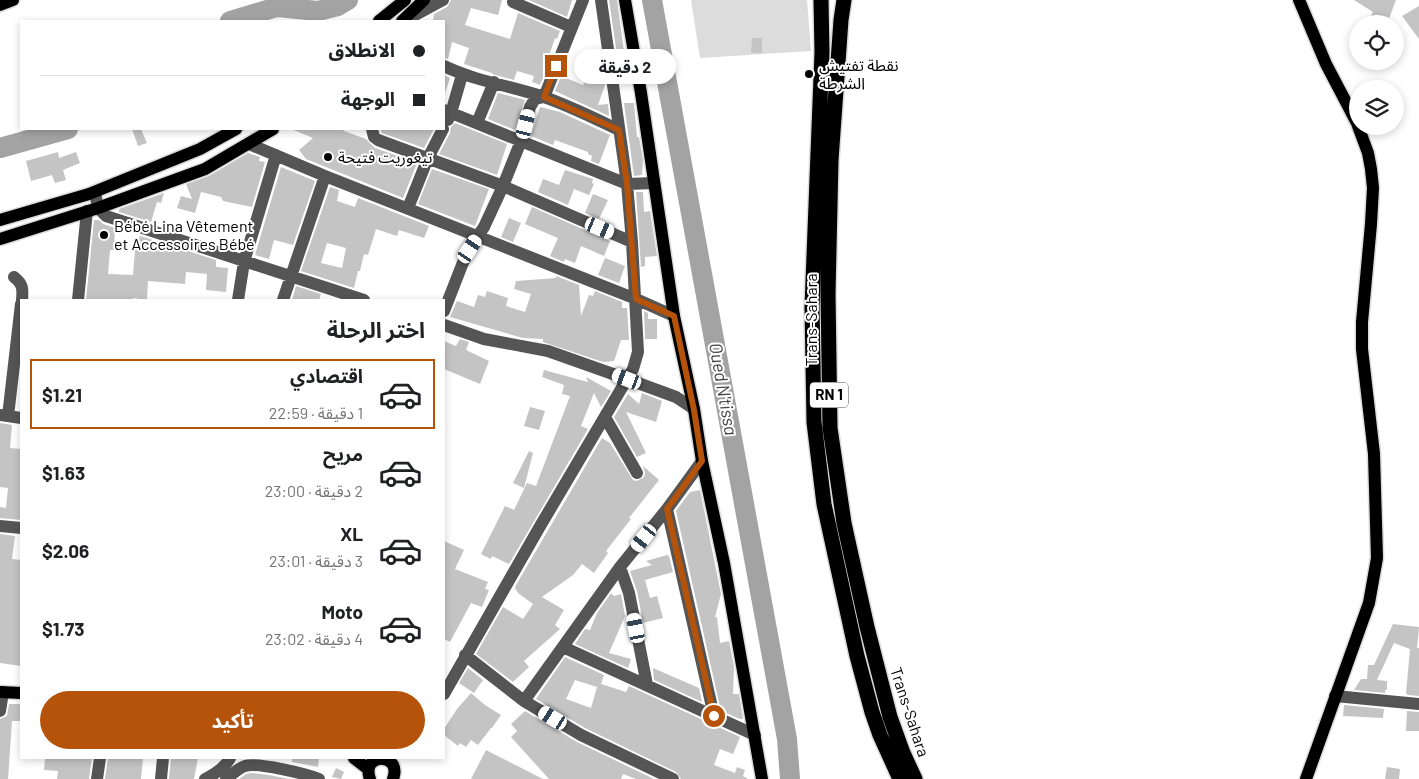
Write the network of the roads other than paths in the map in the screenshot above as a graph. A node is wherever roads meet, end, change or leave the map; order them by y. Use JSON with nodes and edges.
{"nodes":[{"id":1,"x":13,"y":0,"type":"edge"},
{"id":2,"x":405,"y":0,"type":"edge"},
{"id":3,"x":424,"y":0,"type":"edge"},
{"id":4,"x":443,"y":0,"type":"edge"},
{"id":5,"x":583,"y":0,"type":"edge"},
{"id":6,"x":601,"y":0,"type":"edge"},
{"id":7,"x":624,"y":0,"type":"edge"},
{"id":8,"x":821,"y":0,"type":"edge"},
{"id":9,"x":844,"y":0,"type":"edge"},
{"id":10,"x":852,"y":0,"type":"edge"},
{"id":11,"x":1300,"y":0,"type":"edge"},
{"id":12,"x":513,"y":2,"type":"dead end"},
{"id":13,"x":0,"y":5,"type":"edge"},
{"id":14,"x":380,"y":20,"type":"edge"},
{"id":15,"x":404,"y":20,"type":"edge"},
{"id":16,"x":405,"y":20,"type":"edge"},
{"id":17,"x":841,"y":20,"type":"junction"},
{"id":18,"x":571,"y":28,"type":"junction"},
{"id":19,"x":445,"y":66,"type":"edge"},
{"id":20,"x":462,"y":75,"type":"junction"},
{"id":21,"x":820,"y":76,"type":"junction"},
{"id":22,"x":838,"y":76,"type":"junction"},
{"id":23,"x":494,"y":82,"type":"junction"},
{"id":24,"x":544,"y":97,"type":"junction"},
{"id":25,"x":1349,"y":109,"type":"edge"},
{"id":26,"x":448,"y":112,"type":"edge"},
{"id":27,"x":477,"y":123,"type":"junction"},
{"id":28,"x":234,"y":130,"type":"edge"},
{"id":29,"x":271,"y":130,"type":"edge"},
{"id":30,"x":372,"y":130,"type":"edge"},
{"id":31,"x":442,"y":130,"type":"edge"},
{"id":32,"x":619,"y":130,"type":"junction"},
{"id":33,"x":1361,"y":135,"type":"edge"},
{"id":34,"x":521,"y":141,"type":"junction"},
{"id":35,"x":249,"y":144,"type":"junction"},
{"id":36,"x":276,"y":155,"type":"junction"},
{"id":37,"x":428,"y":158,"type":"junction"},
{"id":38,"x":325,"y":176,"type":"junction"},
{"id":39,"x":654,"y":183,"type":"junction"},
{"id":40,"x":627,"y":184,"type":"junction"},
{"id":41,"x":503,"y":186,"type":"junction"},
{"id":42,"x":94,"y":192,"type":"junction"},
{"id":43,"x":408,"y":208,"type":"junction"},
{"id":44,"x":92,"y":209,"type":"junction"},
{"id":45,"x":0,"y":220,"type":"edge"},
{"id":46,"x":478,"y":236,"type":"junction"},
{"id":47,"x":0,"y":239,"type":"edge"},
{"id":48,"x":632,"y":242,"type":"junction"},
{"id":49,"x":244,"y":262,"type":"junction"},
{"id":50,"x":14,"y":277,"type":"dead end"},
{"id":51,"x":290,"y":277,"type":"junction"},
{"id":52,"x":22,"y":299,"type":"edge"},
{"id":53,"x":78,"y":299,"type":"edge"},
{"id":54,"x":238,"y":299,"type":"edge"},
{"id":55,"x":283,"y":299,"type":"edge"},
{"id":56,"x":361,"y":299,"type":"edge"},
{"id":57,"x":636,"y":299,"type":"junction"},
{"id":58,"x":445,"y":308,"type":"edge"},
{"id":59,"x":20,"y":311,"type":"edge"},
{"id":60,"x":674,"y":316,"type":"junction"},
{"id":61,"x":445,"y":325,"type":"edge"},
{"id":62,"x":627,"y":379,"type":"junction"},
{"id":63,"x":694,"y":410,"type":"junction"},
{"id":64,"x":4,"y":416,"type":"edge"},
{"id":65,"x":605,"y":417,"type":"junction"},
{"id":66,"x":20,"y":418,"type":"edge"},
{"id":67,"x":702,"y":461,"type":"junction"},
{"id":68,"x":637,"y":473,"type":"dead end"},
{"id":69,"x":667,"y":509,"type":"junction"},
{"id":70,"x":0,"y":526,"type":"edge"},
{"id":71,"x":20,"y":528,"type":"edge"},
{"id":72,"x":620,"y":567,"type":"junction"},
{"id":73,"x":563,"y":647,"type":"junction"},
{"id":74,"x":465,"y":655,"type":"junction"},
{"id":75,"x":647,"y":686,"type":"junction"},
{"id":76,"x":1,"y":692,"type":"edge"},
{"id":77,"x":445,"y":692,"type":"edge"},
{"id":78,"x":20,"y":693,"type":"edge"},
{"id":79,"x":1335,"y":696,"type":"junction"},
{"id":80,"x":524,"y":701,"type":"junction"},
{"id":81,"x":1419,"y":704,"type":"edge"},
{"id":82,"x":0,"y":711,"type":"edge"},
{"id":83,"x":714,"y":716,"type":"junction"},
{"id":84,"x":755,"y":735,"type":"junction"},
{"id":85,"x":100,"y":759,"type":"edge"},
{"id":86,"x":163,"y":759,"type":"edge"},
{"id":87,"x":229,"y":759,"type":"edge"},
{"id":88,"x":356,"y":759,"type":"edge"},
{"id":89,"x":382,"y":759,"type":"edge"},
{"id":90,"x":385,"y":759,"type":"edge"},
{"id":91,"x":372,"y":766,"type":"edge"},
{"id":92,"x":396,"y":770,"type":"edge"},
{"id":93,"x":97,"y":779,"type":"edge"},
{"id":94,"x":161,"y":779,"type":"edge"},
{"id":95,"x":205,"y":779,"type":"edge"},
{"id":96,"x":226,"y":779,"type":"edge"},
{"id":97,"x":319,"y":779,"type":"edge"},
{"id":98,"x":673,"y":779,"type":"edge"},
{"id":99,"x":762,"y":779,"type":"edge"},
{"id":100,"x":900,"y":779,"type":"edge"},
{"id":101,"x":916,"y":779,"type":"edge"},
{"id":102,"x":1306,"y":779,"type":"edge"}],
"edges":[{"from":1,"to":13,"type":"main road"},
{"from":2,"to":14,"type":"main road"},
{"from":3,"to":15,"type":"main road"},
{"from":4,"to":16,"type":"street"},
{"from":5,"to":18,"type":"street"},
{"from":6,"to":32,"type":"street"},
{"from":7,"to":39,"type":"main road"},
{"from":8,"to":21,"type":"highway","name":"Trans-Sahara","number":"RN 1"},
{"from":9,"to":17,"type":"highway","name":"Trans-Sahara","number":"RN 1"},
{"from":10,"to":17,"type":"highway"},
{"from":11,"to":25,"type":"main road"},
{"from":12,"to":18,"type":"street"},
{"from":17,"to":22,"type":"highway","name":"Trans-Sahara","number":"RN 1"},
{"from":18,"to":24,"type":"street"},
{"from":19,"to":20,"type":"street"},
{"from":20,"to":23,"type":"street"},
{"from":20,"to":26,"type":"street"},
{"from":21,"to":22,"type":"highway"},
{"from":21,"to":100,"type":"highway","name":"Trans-Sahara","number":"RN 1"},
{"from":22,"to":101,"type":"highway","name":"Trans-Sahara","number":"RN 1"},
{"from":23,"to":24,"type":"street"},
{"from":23,"to":27,"type":"street"},
{"from":24,"to":32,"type":"street"},
{"from":24,"to":34,"type":"street"},
{"from":26,"to":27,"type":"street"},
{"from":27,"to":34,"type":"street"},
{"from":28,"to":42,"type":"main road"},
{"from":29,"to":35,"type":"main road"},
{"from":30,"to":37,"type":"street"},
{"from":31,"to":37,"type":"street"},
{"from":32,"to":40,"type":"street"},
{"from":33,"to":79,"type":"main road"},
{"from":34,"to":40,"type":"street"},
{"from":34,"to":41,"type":"street"},
{"from":35,"to":36,"type":"street"},
{"from":35,"to":44,"type":"main road"},
{"from":36,"to":38,"type":"street"},
{"from":36,"to":49,"type":"street"},
{"from":37,"to":41,"type":"street"},
{"from":37,"to":43,"type":"street"},
{"from":38,"to":43,"type":"street"},
{"from":38,"to":51,"type":"street"},
{"from":39,"to":40,"type":"street"},
{"from":39,"to":60,"type":"main road"},
{"from":40,"to":48,"type":"street"},
{"from":41,"to":46,"type":"street"},
{"from":41,"to":48,"type":"street"},
{"from":42,"to":44,"type":"street"},
{"from":42,"to":45,"type":"main road"},
{"from":43,"to":46,"type":"street"},
{"from":44,"to":47,"type":"main road"},
{"from":44,"to":49,"type":"street"},
{"from":44,"to":53,"type":"street"},
{"from":46,"to":57,"type":"street"},
{"from":46,"to":58,"type":"street"},
{"from":48,"to":57,"type":"street"},
{"from":49,"to":51,"type":"street"},
{"from":49,"to":54,"type":"street"},
{"from":50,"to":52,"type":"street"},
{"from":51,"to":55,"type":"street"},
{"from":51,"to":56,"type":"street"},
{"from":57,"to":60,"type":"street"},
{"from":57,"to":62,"type":"street"},
{"from":59,"to":64,"type":"street"},
{"from":60,"to":63,"type":"main road"},
{"from":61,"to":62,"type":"street"},
{"from":62,"to":63,"type":"street"},
{"from":62,"to":65,"type":"street"},
{"from":63,"to":67,"type":"main road"},
{"from":64,"to":66,"type":"street"},
{"from":65,"to":68,"type":"street"},
{"from":65,"to":74,"type":"street"},
{"from":67,"to":69,"type":"street"},
{"from":67,"to":84,"type":"main road"},
{"from":69,"to":72,"type":"street"},
{"from":69,"to":83,"type":"street"},
{"from":70,"to":71,"type":"street"},
{"from":72,"to":73,"type":"street"},
{"from":72,"to":75,"type":"street"},
{"from":73,"to":75,"type":"street"},
{"from":73,"to":80,"type":"street"},
{"from":74,"to":77,"type":"street"},
{"from":74,"to":80,"type":"street"},
{"from":75,"to":83,"type":"street"},
{"from":76,"to":78,"type":"main road"},
{"from":76,"to":82,"type":"street"},
{"from":79,"to":81,"type":"street"},
{"from":79,"to":102,"type":"main road"},
{"from":80,"to":98,"type":"street"},
{"from":83,"to":84,"type":"street"},
{"from":84,"to":99,"type":"main road"},
{"from":85,"to":93,"type":"street"},
{"from":86,"to":94,"type":"street"},
{"from":87,"to":95,"type":"street"},
{"from":88,"to":91,"type":"main road"},
{"from":89,"to":91,"type":"main road"},
{"from":90,"to":92,"type":"main road"},
{"from":96,"to":97,"type":"street"}]}
